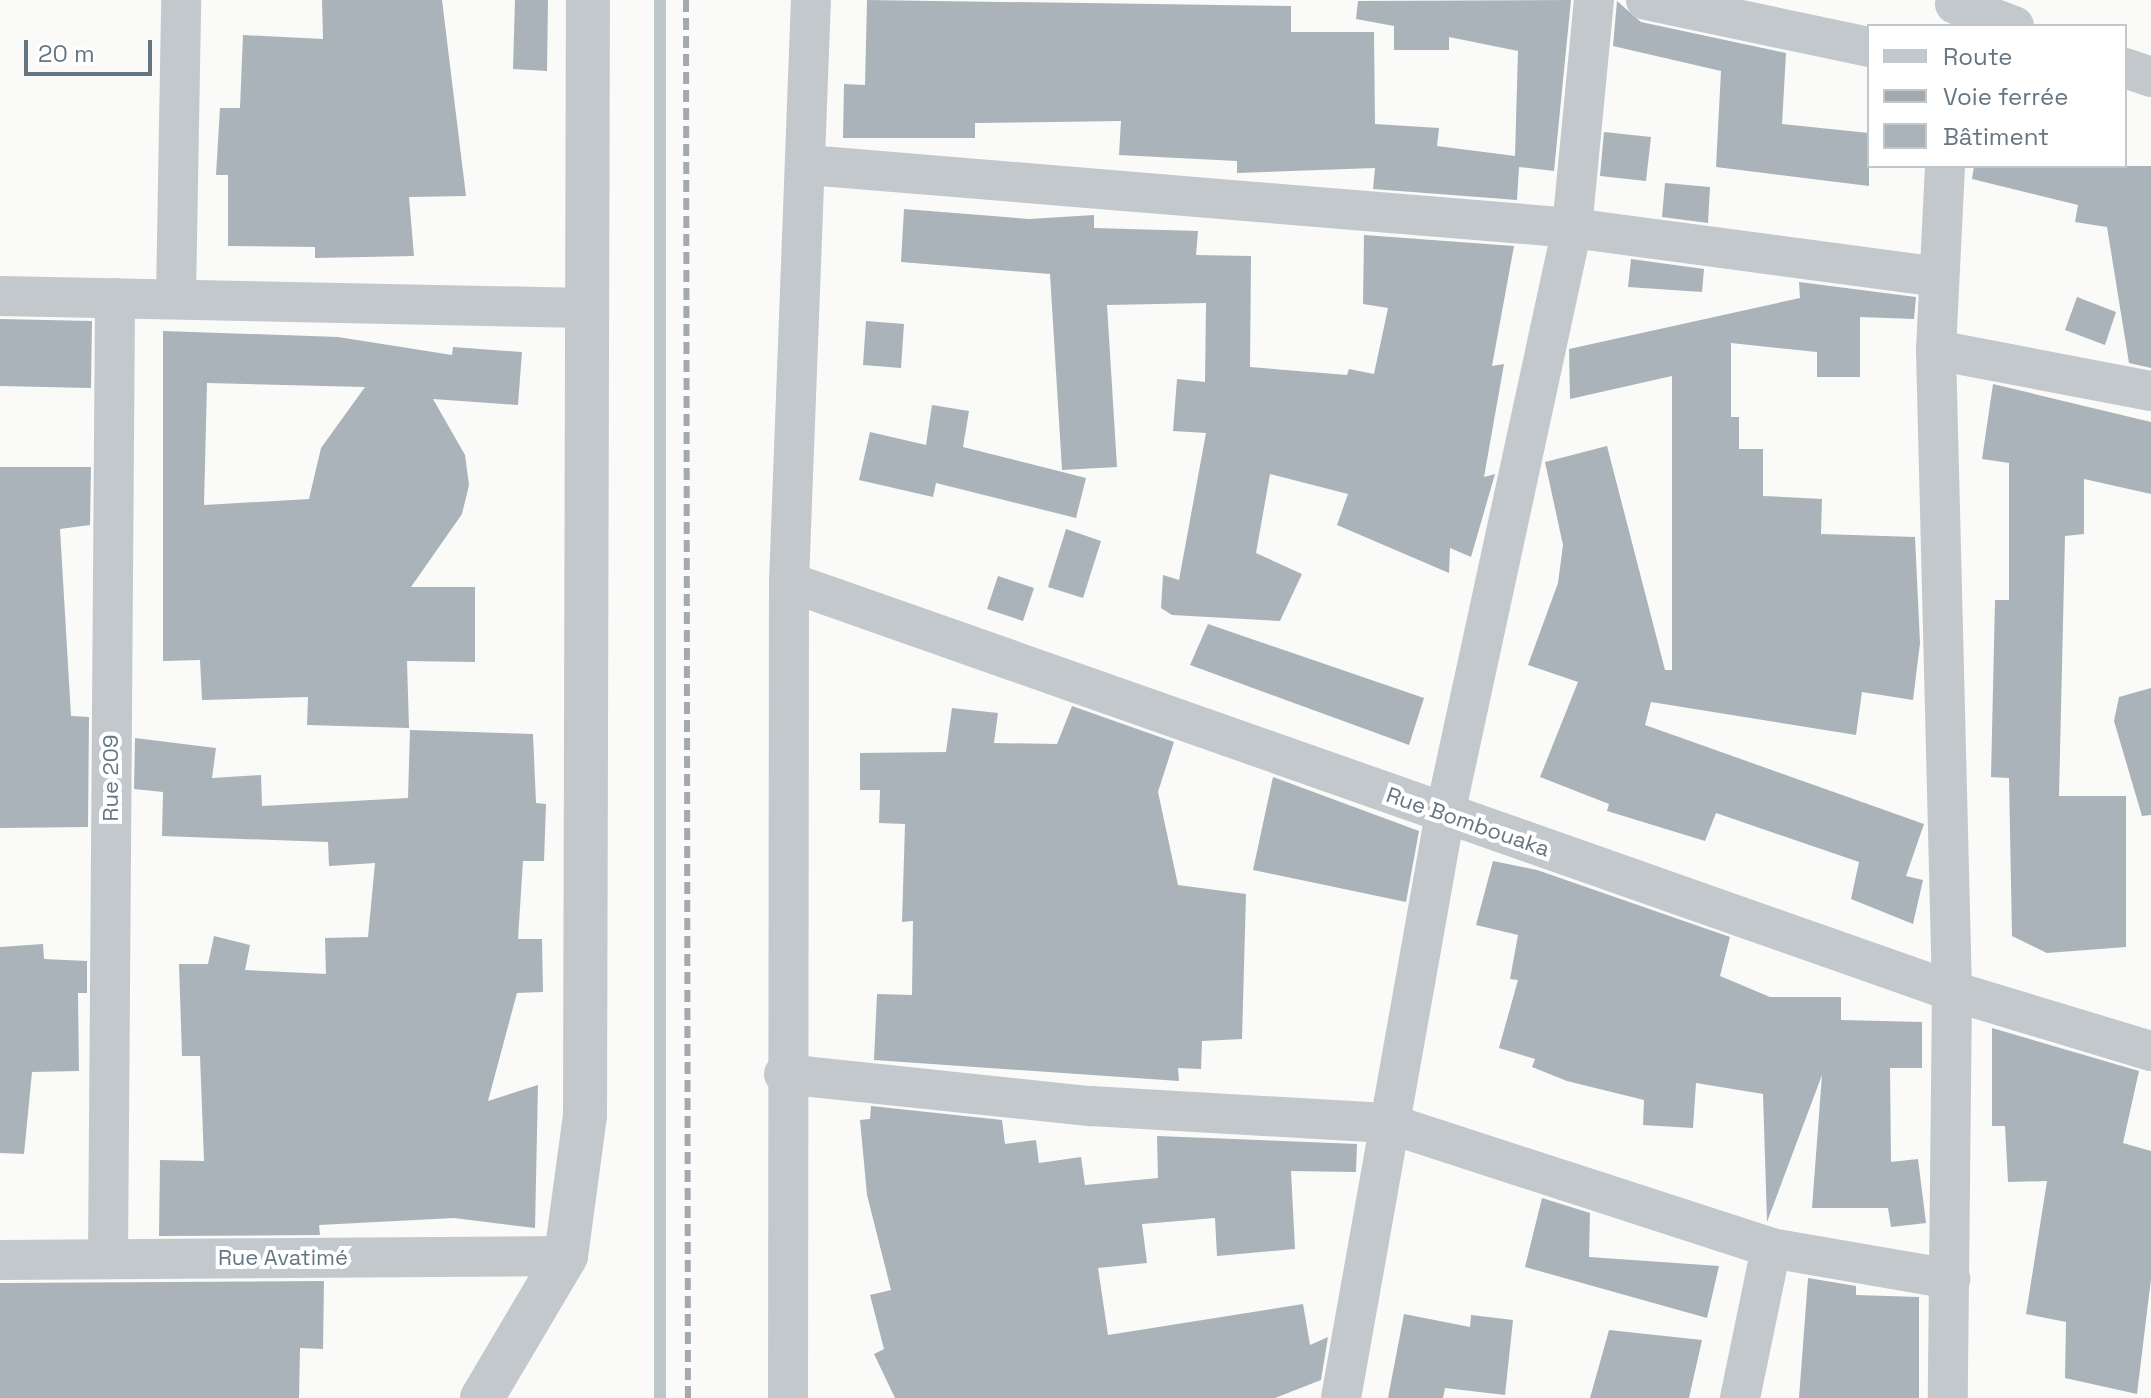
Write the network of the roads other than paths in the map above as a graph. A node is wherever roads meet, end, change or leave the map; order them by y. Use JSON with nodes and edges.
{"nodes":[{"id":1,"x":181,"y":0,"type":"edge"},
{"id":2,"x":588,"y":0,"type":"edge"},
{"id":3,"x":811,"y":0,"type":"edge"},
{"id":4,"x":1594,"y":0,"type":"edge"},
{"id":5,"x":1646,"y":0,"type":"edge"},
{"id":6,"x":1955,"y":10,"type":"edge"},
{"id":7,"x":2007,"y":24,"type":"edge"},
{"id":8,"x":1867,"y":47,"type":"edge"},
{"id":9,"x":2127,"y":69,"type":"edge"},
{"id":10,"x":2151,"y":77,"type":"edge"},
{"id":11,"x":808,"y":165,"type":"junction"},
{"id":12,"x":1945,"y":168,"type":"edge"},
{"id":13,"x":1572,"y":228,"type":"junction"},
{"id":14,"x":1938,"y":277,"type":"junction"},
{"id":15,"x":0,"y":296,"type":"edge"},
{"id":16,"x":115,"y":298,"type":"junction"},
{"id":17,"x":176,"y":298,"type":"junction"},
{"id":18,"x":587,"y":308,"type":"junction"},
{"id":19,"x":1936,"y":350,"type":"junction"},
{"id":20,"x":2151,"y":391,"type":"edge"},
{"id":21,"x":789,"y":582,"type":"junction"},
{"id":22,"x":1445,"y":814,"type":"junction"},
{"id":23,"x":1952,"y":991,"type":"junction"},
{"id":24,"x":2151,"y":1051,"type":"edge"},
{"id":25,"x":784,"y":1074,"type":"junction"},
{"id":26,"x":1387,"y":1123,"type":"junction"},
{"id":27,"x":1771,"y":1248,"type":"junction"},
{"id":28,"x":566,"y":1256,"type":"junction"},
{"id":29,"x":108,"y":1259,"type":"junction"},
{"id":30,"x":0,"y":1260,"type":"edge"},
{"id":31,"x":1950,"y":1279,"type":"junction"},
{"id":32,"x":789,"y":1396,"type":"edge"},
{"id":33,"x":482,"y":1398,"type":"edge"},
{"id":34,"x":1341,"y":1398,"type":"edge"},
{"id":35,"x":1740,"y":1398,"type":"edge"},
{"id":36,"x":1948,"y":1398,"type":"edge"}],
"edges":[{"from":1,"to":17,"type":"street"},
{"from":2,"to":18,"type":"street"},
{"from":3,"to":11,"type":"street"},
{"from":4,"to":13,"type":"street"},
{"from":5,"to":8,"type":"street"},
{"from":6,"to":7,"type":"street"},
{"from":9,"to":10,"type":"street"},
{"from":11,"to":13,"type":"street"},
{"from":11,"to":21,"type":"street"},
{"from":12,"to":14,"type":"street"},
{"from":13,"to":14,"type":"street"},
{"from":13,"to":22,"type":"street"},
{"from":14,"to":19,"type":"street"},
{"from":15,"to":16,"type":"street"},
{"from":16,"to":17,"type":"street"},
{"from":16,"to":29,"type":"street","name":"Rue 209"},
{"from":17,"to":18,"type":"street"},
{"from":18,"to":28,"type":"street"},
{"from":19,"to":20,"type":"street"},
{"from":19,"to":23,"type":"street"},
{"from":21,"to":22,"type":"street","name":"Rue Bombouaka"},
{"from":21,"to":25,"type":"street"},
{"from":22,"to":23,"type":"street","name":"Rue Bombouaka"},
{"from":22,"to":26,"type":"street"},
{"from":23,"to":24,"type":"street","name":"Rue Bombouaka"},
{"from":23,"to":31,"type":"street"},
{"from":25,"to":26,"type":"street"},
{"from":25,"to":32,"type":"street"},
{"from":26,"to":27,"type":"street"},
{"from":26,"to":34,"type":"street"},
{"from":27,"to":31,"type":"street"},
{"from":27,"to":35,"type":"street"},
{"from":28,"to":29,"type":"street","name":"Rue Avatimé"},
{"from":28,"to":33,"type":"street"},
{"from":29,"to":30,"type":"street","name":"Rue Avatimé"},
{"from":31,"to":36,"type":"street"}]}
